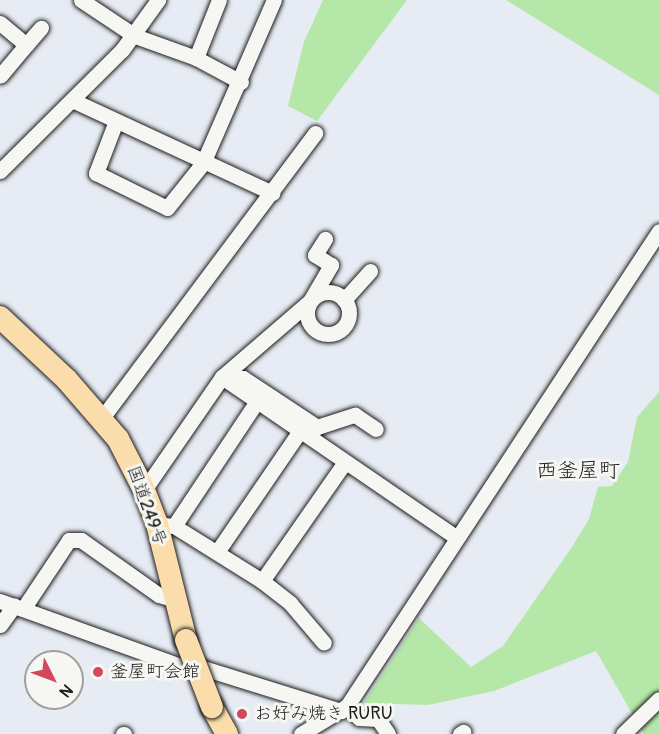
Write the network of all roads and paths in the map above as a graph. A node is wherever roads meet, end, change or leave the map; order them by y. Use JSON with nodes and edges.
{"nodes":[{"id":1,"x":81,"y":0,"type":"edge"},
{"id":2,"x":158,"y":0,"type":"edge"},
{"id":3,"x":219,"y":0,"type":"edge"},
{"id":4,"x":274,"y":0,"type":"edge"},
{"id":5,"x":0,"y":23,"type":"edge"},
{"id":6,"x":41,"y":28,"type":"dead end"},
{"id":7,"x":135,"y":36,"type":"junction"},
{"id":8,"x":26,"y":45,"type":"junction"},
{"id":9,"x":196,"y":58,"type":"junction"},
{"id":10,"x":0,"y":76,"type":"edge"},
{"id":11,"x":240,"y":82,"type":"junction"},
{"id":12,"x":72,"y":100,"type":"junction"},
{"id":13,"x":116,"y":121,"type":"junction"},
{"id":14,"x":315,"y":133,"type":"dead end"},
{"id":15,"x":203,"y":163,"type":"junction"},
{"id":16,"x":0,"y":171,"type":"edge"},
{"id":17,"x":272,"y":193,"type":"junction"},
{"id":18,"x":659,"y":231,"type":"edge"},
{"id":19,"x":325,"y":239,"type":"dead end"},
{"id":20,"x":370,"y":271,"type":"dead end"},
{"id":21,"x":344,"y":300,"type":"junction"},
{"id":22,"x":310,"y":301,"type":"junction"},
{"id":23,"x":0,"y":317,"type":"edge"},
{"id":24,"x":222,"y":377,"type":"junction"},
{"id":25,"x":257,"y":401,"type":"junction"},
{"id":26,"x":102,"y":417,"type":"junction"},
{"id":27,"x":376,"y":429,"type":"dead end"},
{"id":28,"x":300,"y":431,"type":"junction"},
{"id":29,"x":345,"y":462,"type":"junction"},
{"id":30,"x":144,"y":490,"type":"junction"},
{"id":31,"x":165,"y":525,"type":"junction"},
{"id":32,"x":456,"y":537,"type":"junction"},
{"id":33,"x":217,"y":552,"type":"junction"},
{"id":34,"x":262,"y":581,"type":"junction"},
{"id":35,"x":176,"y":600,"type":"junction"},
{"id":36,"x":12,"y":605,"type":"edge"},
{"id":37,"x":0,"y":625,"type":"edge"},
{"id":38,"x":324,"y":643,"type":"dead end"},
{"id":39,"x":659,"y":699,"type":"edge"},
{"id":40,"x":344,"y":708,"type":"junction"},
{"id":41,"x":227,"y":734,"type":"edge"},
{"id":42,"x":301,"y":734,"type":"edge"},
{"id":43,"x":388,"y":734,"type":"edge"},
{"id":44,"x":623,"y":734,"type":"edge"}],
"edges":[{"from":1,"to":7,"type":"street"},
{"from":2,"to":7,"type":"street"},
{"from":3,"to":9,"type":"street"},
{"from":4,"to":11,"type":"street"},
{"from":5,"to":8,"type":"street"},
{"from":6,"to":8,"type":"street"},
{"from":7,"to":9,"type":"street"},
{"from":7,"to":12,"type":"street"},
{"from":8,"to":10,"type":"street"},
{"from":9,"to":11,"type":"street"},
{"from":11,"to":15,"type":"street"},
{"from":12,"to":13,"type":"street"},
{"from":12,"to":16,"type":"street"},
{"from":13,"to":15,"type":"street"},
{"from":13,"to":15,"type":"street"},
{"from":14,"to":17,"type":"street"},
{"from":15,"to":17,"type":"street"},
{"from":17,"to":26,"type":"street"},
{"from":18,"to":32,"type":"street"},
{"from":19,"to":22,"type":"street"},
{"from":20,"to":21,"type":"street"},
{"from":21,"to":22,"type":"street"},
{"from":21,"to":22,"type":"street"},
{"from":22,"to":24,"type":"street"},
{"from":23,"to":26,"type":"highway","name":"国道249号"},
{"from":24,"to":25,"type":"street"},
{"from":24,"to":27,"type":"street"},
{"from":24,"to":30,"type":"street"},
{"from":25,"to":28,"type":"street"},
{"from":25,"to":31,"type":"street"},
{"from":26,"to":30,"type":"highway","name":"国道249号"},
{"from":28,"to":29,"type":"street"},
{"from":28,"to":33,"type":"street"},
{"from":29,"to":32,"type":"street"},
{"from":29,"to":34,"type":"street"},
{"from":30,"to":31,"type":"highway","name":"国道249号"},
{"from":31,"to":33,"type":"street"},
{"from":31,"to":35,"type":"highway","name":"国道249号"},
{"from":32,"to":40,"type":"street"},
{"from":33,"to":34,"type":"street"},
{"from":34,"to":38,"type":"street"},
{"from":35,"to":36,"type":"street"},
{"from":35,"to":41,"type":"highway","name":"国道249号","bridge":true},
{"from":36,"to":37,"type":"street"},
{"from":36,"to":40,"type":"street"},
{"from":39,"to":44,"type":"street"},
{"from":40,"to":42,"type":"street"},
{"from":40,"to":43,"type":"street"}]}
